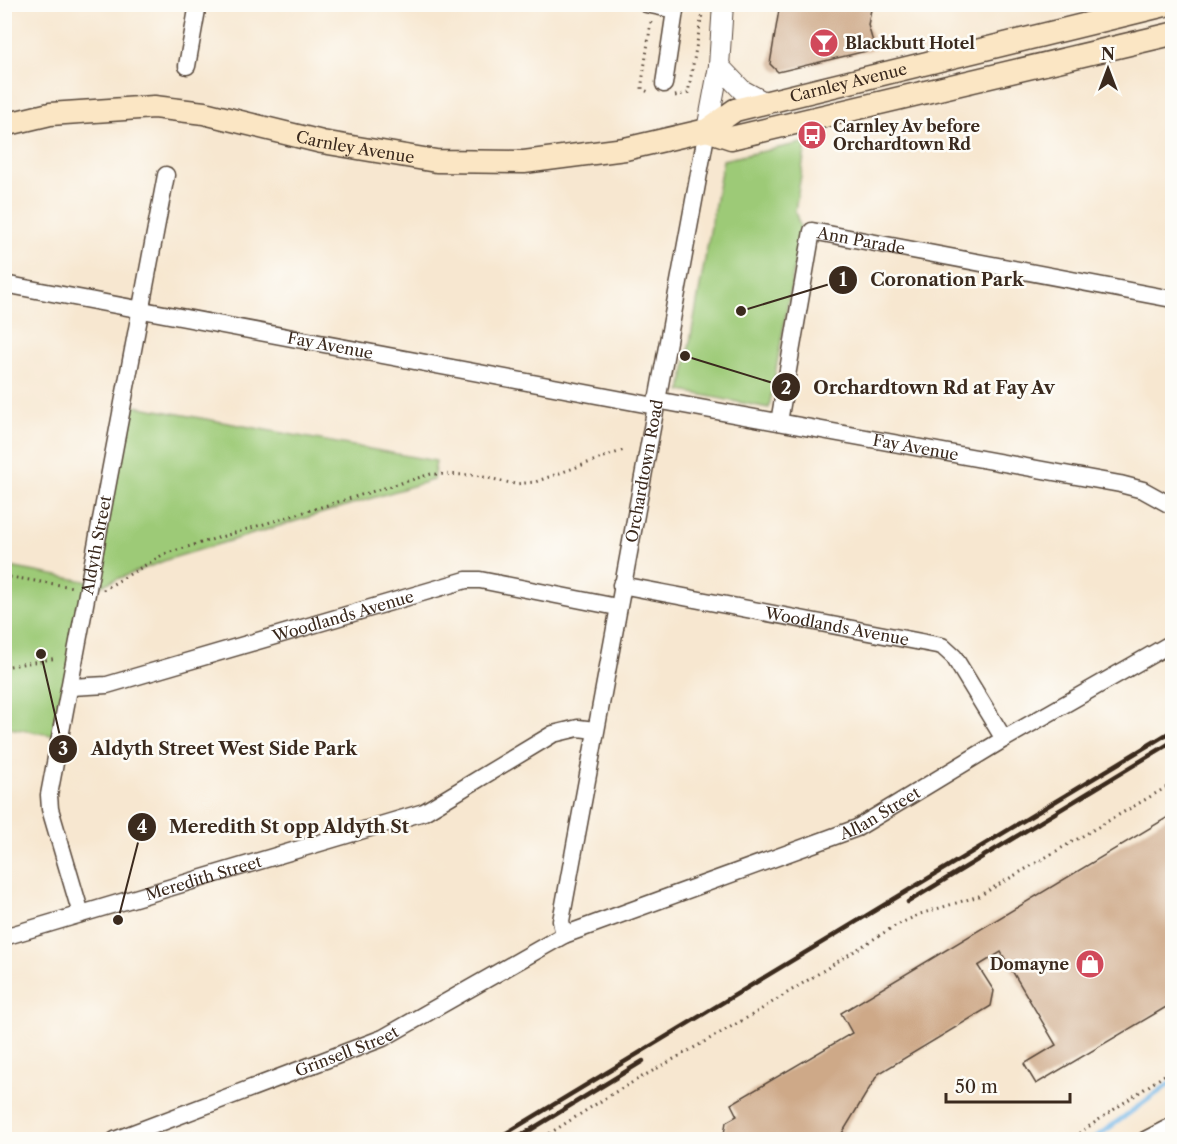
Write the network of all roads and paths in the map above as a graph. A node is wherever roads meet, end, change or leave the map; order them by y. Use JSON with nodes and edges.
{"nodes":[{"id":1,"x":198,"y":4,"type":"edge"},
{"id":2,"x":646,"y":4,"type":"edge"},
{"id":3,"x":723,"y":4,"type":"edge"},
{"id":4,"x":1169,"y":4,"type":"edge"},
{"id":5,"x":676,"y":7,"type":"edge"},
{"id":6,"x":1173,"y":34,"type":"edge"},
{"id":7,"x":187,"y":66,"type":"dead end"},
{"id":8,"x":718,"y":66,"type":"junction"},
{"id":9,"x":663,"y":84,"type":"dead end"},
{"id":10,"x":766,"y":103,"type":"junction"},
{"id":11,"x":4,"y":125,"type":"edge"},
{"id":12,"x":707,"y":130,"type":"junction"},
{"id":13,"x":166,"y":175,"type":"dead end"},
{"id":14,"x":4,"y":284,"type":"edge"},
{"id":15,"x":1173,"y":299,"type":"edge"},
{"id":16,"x":141,"y":310,"type":"junction"},
{"id":17,"x":656,"y":403,"type":"junction"},
{"id":18,"x":779,"y":422,"type":"junction"},
{"id":19,"x":624,"y":450,"type":"dead end"},
{"id":20,"x":1173,"y":506,"type":"edge"},
{"id":21,"x":4,"y":576,"type":"edge"},
{"id":22,"x":621,"y":585,"type":"junction"},
{"id":23,"x":89,"y":590,"type":"junction"},
{"id":24,"x":617,"y":607,"type":"junction"},
{"id":25,"x":1173,"y":642,"type":"edge"},
{"id":26,"x":77,"y":655,"type":"junction"},
{"id":27,"x":4,"y":667,"type":"edge"},
{"id":28,"x":71,"y":687,"type":"junction"},
{"id":29,"x":595,"y":730,"type":"junction"},
{"id":30,"x":1004,"y":739,"type":"junction"},
{"id":31,"x":1173,"y":784,"type":"edge"},
{"id":32,"x":81,"y":914,"type":"junction"},
{"id":33,"x":564,"y":934,"type":"junction"},
{"id":34,"x":4,"y":937,"type":"edge"},
{"id":35,"x":1173,"y":1070,"type":"edge"},
{"id":36,"x":1173,"y":1126,"type":"edge"},
{"id":37,"x":115,"y":1140,"type":"edge"},
{"id":38,"x":539,"y":1140,"type":"edge"},
{"id":39,"x":1069,"y":1140,"type":"edge"},
{"id":40,"x":1145,"y":1140,"type":"edge"}],
"edges":[{"from":1,"to":7,"type":"street"},
{"from":2,"to":5,"type":"street"},
{"from":3,"to":8,"type":"street","name":"Orchardtown Road"},
{"from":4,"to":10,"type":"main road","name":"Carnley Avenue"},
{"from":5,"to":9,"type":"street"},
{"from":6,"to":12,"type":"main road","name":"Carnley Avenue"},
{"from":8,"to":10,"type":"street"},
{"from":8,"to":12,"type":"street","name":"Orchardtown Road"},
{"from":10,"to":12,"type":"main road","name":"Carnley Avenue"},
{"from":11,"to":12,"type":"main road","name":"Carnley Avenue"},
{"from":12,"to":17,"type":"street","name":"Orchardtown Road"},
{"from":13,"to":16,"type":"street","name":"Aldyth Street"},
{"from":14,"to":16,"type":"street","name":"Fay Avenue"},
{"from":15,"to":18,"type":"street","name":"Ann Parade"},
{"from":16,"to":17,"type":"street","name":"Fay Avenue"},
{"from":16,"to":23,"type":"street","name":"Aldyth Street"},
{"from":17,"to":18,"type":"street","name":"Fay Avenue"},
{"from":17,"to":22,"type":"street","name":"Orchardtown Road"},
{"from":18,"to":20,"type":"street","name":"Fay Avenue"},
{"from":19,"to":23,"type":"path"},
{"from":21,"to":23,"type":"path"},
{"from":22,"to":24,"type":"street","name":"Orchardtown Road"},
{"from":22,"to":30,"type":"street","name":"Woodlands Avenue"},
{"from":23,"to":26,"type":"street","name":"Aldyth Street"},
{"from":24,"to":28,"type":"street","name":"Woodlands Avenue"},
{"from":24,"to":29,"type":"street","name":"Orchardtown Road"},
{"from":25,"to":30,"type":"street","name":"Allan Street"},
{"from":26,"to":27,"type":"path"},
{"from":26,"to":28,"type":"street","name":"Aldyth Street"},
{"from":28,"to":32,"type":"street","name":"Aldyth Street"},
{"from":29,"to":32,"type":"street","name":"Meredith Street"},
{"from":29,"to":33,"type":"street","name":"Orchardtown Road"},
{"from":30,"to":33,"type":"street","name":"Allan Street"},
{"from":31,"to":38,"type":"path"},
{"from":32,"to":34,"type":"street","name":"Meredith Street"},
{"from":33,"to":37,"type":"street","name":"Grinsell Street"},
{"from":35,"to":39,"type":"path"},
{"from":36,"to":40,"type":"street"}]}
